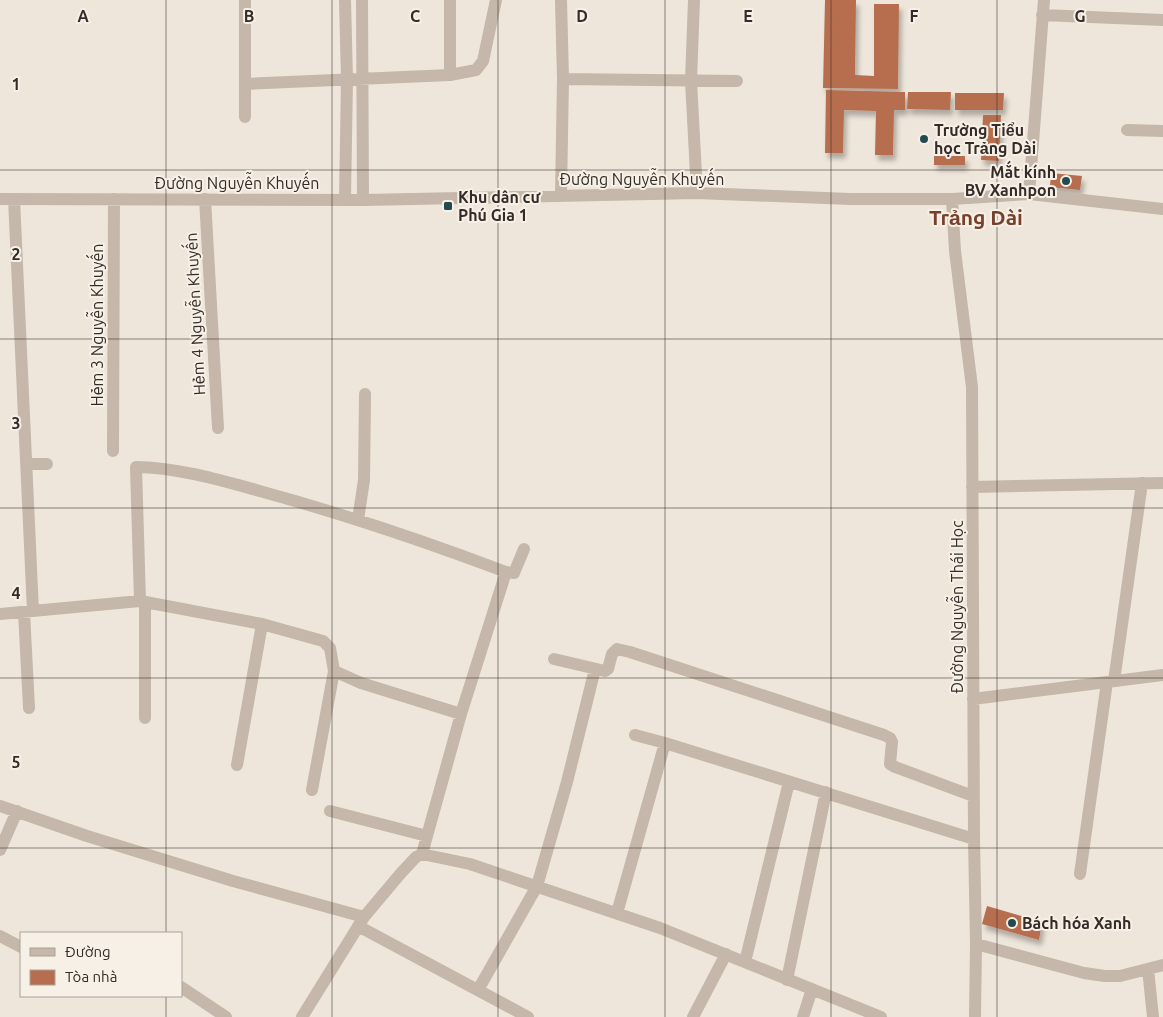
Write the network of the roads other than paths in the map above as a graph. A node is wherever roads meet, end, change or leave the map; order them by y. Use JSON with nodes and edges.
{"nodes":[{"id":1,"x":245,"y":0,"type":"edge"},
{"id":2,"x":345,"y":0,"type":"edge"},
{"id":3,"x":362,"y":0,"type":"edge"},
{"id":4,"x":450,"y":0,"type":"edge"},
{"id":5,"x":496,"y":0,"type":"edge"},
{"id":6,"x":561,"y":0,"type":"edge"},
{"id":7,"x":694,"y":0,"type":"edge"},
{"id":8,"x":1044,"y":0,"type":"edge"},
{"id":9,"x":1042,"y":15,"type":"junction"},
{"id":10,"x":1163,"y":20,"type":"edge"},
{"id":11,"x":450,"y":75,"type":"junction"},
{"id":12,"x":563,"y":78,"type":"junction"},
{"id":13,"x":347,"y":79,"type":"junction"},
{"id":14,"x":363,"y":79,"type":"junction"},
{"id":15,"x":692,"y":81,"type":"junction"},
{"id":16,"x":737,"y":81,"type":"dead end"},
{"id":17,"x":246,"y":84,"type":"junction"},
{"id":18,"x":245,"y":117,"type":"dead end"},
{"id":19,"x":1126,"y":130,"type":"dead end"},
{"id":20,"x":1163,"y":131,"type":"edge"},
{"id":21,"x":696,"y":193,"type":"junction"},
{"id":22,"x":1029,"y":194,"type":"junction"},
{"id":23,"x":561,"y":195,"type":"junction"},
{"id":24,"x":114,"y":198,"type":"junction"},
{"id":25,"x":0,"y":199,"type":"edge"},
{"id":26,"x":14,"y":199,"type":"junction"},
{"id":27,"x":205,"y":199,"type":"junction"},
{"id":28,"x":345,"y":199,"type":"junction"},
{"id":29,"x":952,"y":199,"type":"junction"},
{"id":30,"x":363,"y":200,"type":"junction"},
{"id":31,"x":1163,"y":208,"type":"edge"},
{"id":32,"x":366,"y":394,"type":"dead end"},
{"id":33,"x":218,"y":428,"type":"dead end"},
{"id":34,"x":113,"y":451,"type":"dead end"},
{"id":35,"x":27,"y":464,"type":"junction"},
{"id":36,"x":47,"y":464,"type":"dead end"},
{"id":37,"x":1142,"y":483,"type":"junction"},
{"id":38,"x":1163,"y":483,"type":"edge"},
{"id":39,"x":972,"y":487,"type":"junction"},
{"id":40,"x":358,"y":520,"type":"junction"},
{"id":41,"x":524,"y":549,"type":"dead end"},
{"id":42,"x":506,"y":572,"type":"junction"},
{"id":43,"x":143,"y":602,"type":"junction"},
{"id":44,"x":28,"y":612,"type":"junction"},
{"id":45,"x":0,"y":614,"type":"edge"},
{"id":46,"x":262,"y":624,"type":"junction"},
{"id":47,"x":554,"y":659,"type":"dead end"},
{"id":48,"x":595,"y":669,"type":"junction"},
{"id":49,"x":334,"y":671,"type":"junction"},
{"id":50,"x":1163,"y":675,"type":"edge"},
{"id":51,"x":1111,"y":682,"type":"junction"},
{"id":52,"x":973,"y":699,"type":"junction"},
{"id":53,"x":29,"y":708,"type":"dead end"},
{"id":54,"x":461,"y":714,"type":"junction"},
{"id":55,"x":145,"y":718,"type":"dead end"},
{"id":56,"x":635,"y":736,"type":"dead end"},
{"id":57,"x":665,"y":743,"type":"junction"},
{"id":58,"x":237,"y":764,"type":"dead end"},
{"id":59,"x":789,"y":782,"type":"junction"},
{"id":60,"x":312,"y":790,"type":"dead end"},
{"id":61,"x":826,"y":792,"type":"junction"},
{"id":62,"x":973,"y":796,"type":"junction"},
{"id":63,"x":0,"y":806,"type":"edge"},
{"id":64,"x":17,"y":811,"type":"junction"},
{"id":65,"x":330,"y":811,"type":"dead end"},
{"id":66,"x":427,"y":836,"type":"junction"},
{"id":67,"x":974,"y":838,"type":"junction"},
{"id":68,"x":0,"y":850,"type":"edge"},
{"id":69,"x":422,"y":854,"type":"junction"},
{"id":70,"x":1080,"y":874,"type":"dead end"},
{"id":71,"x":538,"y":886,"type":"junction"},
{"id":72,"x":617,"y":913,"type":"junction"},
{"id":73,"x":361,"y":922,"type":"junction"},
{"id":74,"x":0,"y":936,"type":"edge"},
{"id":75,"x":976,"y":944,"type":"junction"},
{"id":76,"x":20,"y":946,"type":"edge"},
{"id":77,"x":726,"y":954,"type":"junction"},
{"id":78,"x":745,"y":962,"type":"junction"},
{"id":79,"x":1163,"y":965,"type":"edge"},
{"id":80,"x":1148,"y":969,"type":"junction"},
{"id":81,"x":787,"y":980,"type":"junction"},
{"id":82,"x":182,"y":988,"type":"edge"},
{"id":83,"x":812,"y":989,"type":"junction"},
{"id":84,"x":478,"y":990,"type":"junction"},
{"id":85,"x":505,"y":1012,"type":"edge"},
{"id":86,"x":226,"y":1017,"type":"edge"},
{"id":87,"x":302,"y":1017,"type":"edge"},
{"id":88,"x":528,"y":1017,"type":"edge"},
{"id":89,"x":693,"y":1017,"type":"edge"},
{"id":90,"x":803,"y":1017,"type":"edge"},
{"id":91,"x":879,"y":1017,"type":"edge"},
{"id":92,"x":975,"y":1017,"type":"edge"},
{"id":93,"x":1153,"y":1017,"type":"edge"}],
"edges":[{"from":1,"to":17,"type":"street"},
{"from":2,"to":13,"type":"street"},
{"from":3,"to":14,"type":"street"},
{"from":4,"to":11,"type":"street"},
{"from":5,"to":11,"type":"street"},
{"from":6,"to":12,"type":"street"},
{"from":7,"to":15,"type":"street"},
{"from":8,"to":9,"type":"street"},
{"from":9,"to":10,"type":"street"},
{"from":9,"to":22,"type":"street"},
{"from":11,"to":14,"type":"street"},
{"from":12,"to":15,"type":"street"},
{"from":12,"to":23,"type":"street"},
{"from":13,"to":14,"type":"street"},
{"from":13,"to":17,"type":"street"},
{"from":13,"to":28,"type":"street"},
{"from":14,"to":30,"type":"street"},
{"from":15,"to":16,"type":"street"},
{"from":15,"to":21,"type":"street"},
{"from":17,"to":18,"type":"street"},
{"from":19,"to":20,"type":"street"},
{"from":21,"to":23,"type":"street","name":"Đường Nguyễn Khuyến"},
{"from":21,"to":29,"type":"street","name":"Đường Nguyễn Khuyến"},
{"from":22,"to":29,"type":"street","name":"Đường Nguyễn Khuyến"},
{"from":22,"to":31,"type":"street","name":"Đường Nguyễn Khuyến"},
{"from":23,"to":30,"type":"street","name":"Đường Nguyễn Khuyến"},
{"from":24,"to":26,"type":"street","name":"Đường Nguyễn Khuyến"},
{"from":24,"to":27,"type":"street","name":"Đường Nguyễn Khuyến"},
{"from":24,"to":34,"type":"street","name":"Hẻm 3 Nguyễn Khuyến"},
{"from":25,"to":26,"type":"street","name":"Đường Nguyễn Khuyến"},
{"from":26,"to":35,"type":"street"},
{"from":27,"to":28,"type":"street","name":"Đường Nguyễn Khuyến"},
{"from":27,"to":33,"type":"street","name":"Hẻm 4 Nguyễn Khuyến"},
{"from":28,"to":30,"type":"street","name":"Đường Nguyễn Khuyến"},
{"from":29,"to":39,"type":"street","name":"Đường Nguyễn Thái Học"},
{"from":32,"to":40,"type":"street"},
{"from":35,"to":36,"type":"street"},
{"from":35,"to":44,"type":"street"},
{"from":37,"to":38,"type":"street"},
{"from":37,"to":39,"type":"street"},
{"from":37,"to":51,"type":"street"},
{"from":39,"to":52,"type":"street","name":"Đường Nguyễn Thái Học"},
{"from":40,"to":42,"type":"street"},
{"from":40,"to":43,"type":"street"},
{"from":41,"to":42,"type":"street"},
{"from":42,"to":54,"type":"street"},
{"from":43,"to":44,"type":"street"},
{"from":43,"to":46,"type":"street"},
{"from":43,"to":55,"type":"street"},
{"from":44,"to":45,"type":"street"},
{"from":44,"to":53,"type":"street"},
{"from":46,"to":49,"type":"street"},
{"from":46,"to":58,"type":"street"},
{"from":47,"to":48,"type":"street"},
{"from":48,"to":62,"type":"street"},
{"from":48,"to":71,"type":"street"},
{"from":49,"to":54,"type":"street"},
{"from":49,"to":60,"type":"street"},
{"from":50,"to":51,"type":"street"},
{"from":51,"to":52,"type":"street"},
{"from":51,"to":70,"type":"street"},
{"from":52,"to":62,"type":"street","name":"Đường Nguyễn Thái Học"},
{"from":54,"to":66,"type":"street"},
{"from":56,"to":57,"type":"street"},
{"from":57,"to":59,"type":"street"},
{"from":57,"to":72,"type":"street"},
{"from":59,"to":61,"type":"street"},
{"from":59,"to":78,"type":"street"},
{"from":61,"to":67,"type":"street"},
{"from":61,"to":81,"type":"street"},
{"from":62,"to":67,"type":"street","name":"Đường Nguyễn Thái Học"},
{"from":63,"to":64,"type":"street"},
{"from":64,"to":68,"type":"street"},
{"from":64,"to":73,"type":"street"},
{"from":65,"to":66,"type":"street"},
{"from":66,"to":69,"type":"street"},
{"from":67,"to":75,"type":"street","name":"Đường Nguyễn Thái Học"},
{"from":69,"to":71,"type":"street"},
{"from":69,"to":73,"type":"street"},
{"from":71,"to":72,"type":"street"},
{"from":71,"to":84,"type":"street"},
{"from":72,"to":77,"type":"street"},
{"from":73,"to":84,"type":"street"},
{"from":73,"to":87,"type":"street"},
{"from":74,"to":76,"type":"street"},
{"from":75,"to":80,"type":"street"},
{"from":75,"to":92,"type":"street","name":"Đường Nguyễn Thái Học"},
{"from":77,"to":78,"type":"street"},
{"from":77,"to":89,"type":"street"},
{"from":78,"to":81,"type":"street"},
{"from":79,"to":80,"type":"street"},
{"from":80,"to":93,"type":"street"},
{"from":81,"to":83,"type":"street"},
{"from":82,"to":86,"type":"street"},
{"from":83,"to":90,"type":"street"},
{"from":83,"to":91,"type":"street"},
{"from":84,"to":85,"type":"street"},
{"from":85,"to":88,"type":"street"}]}
